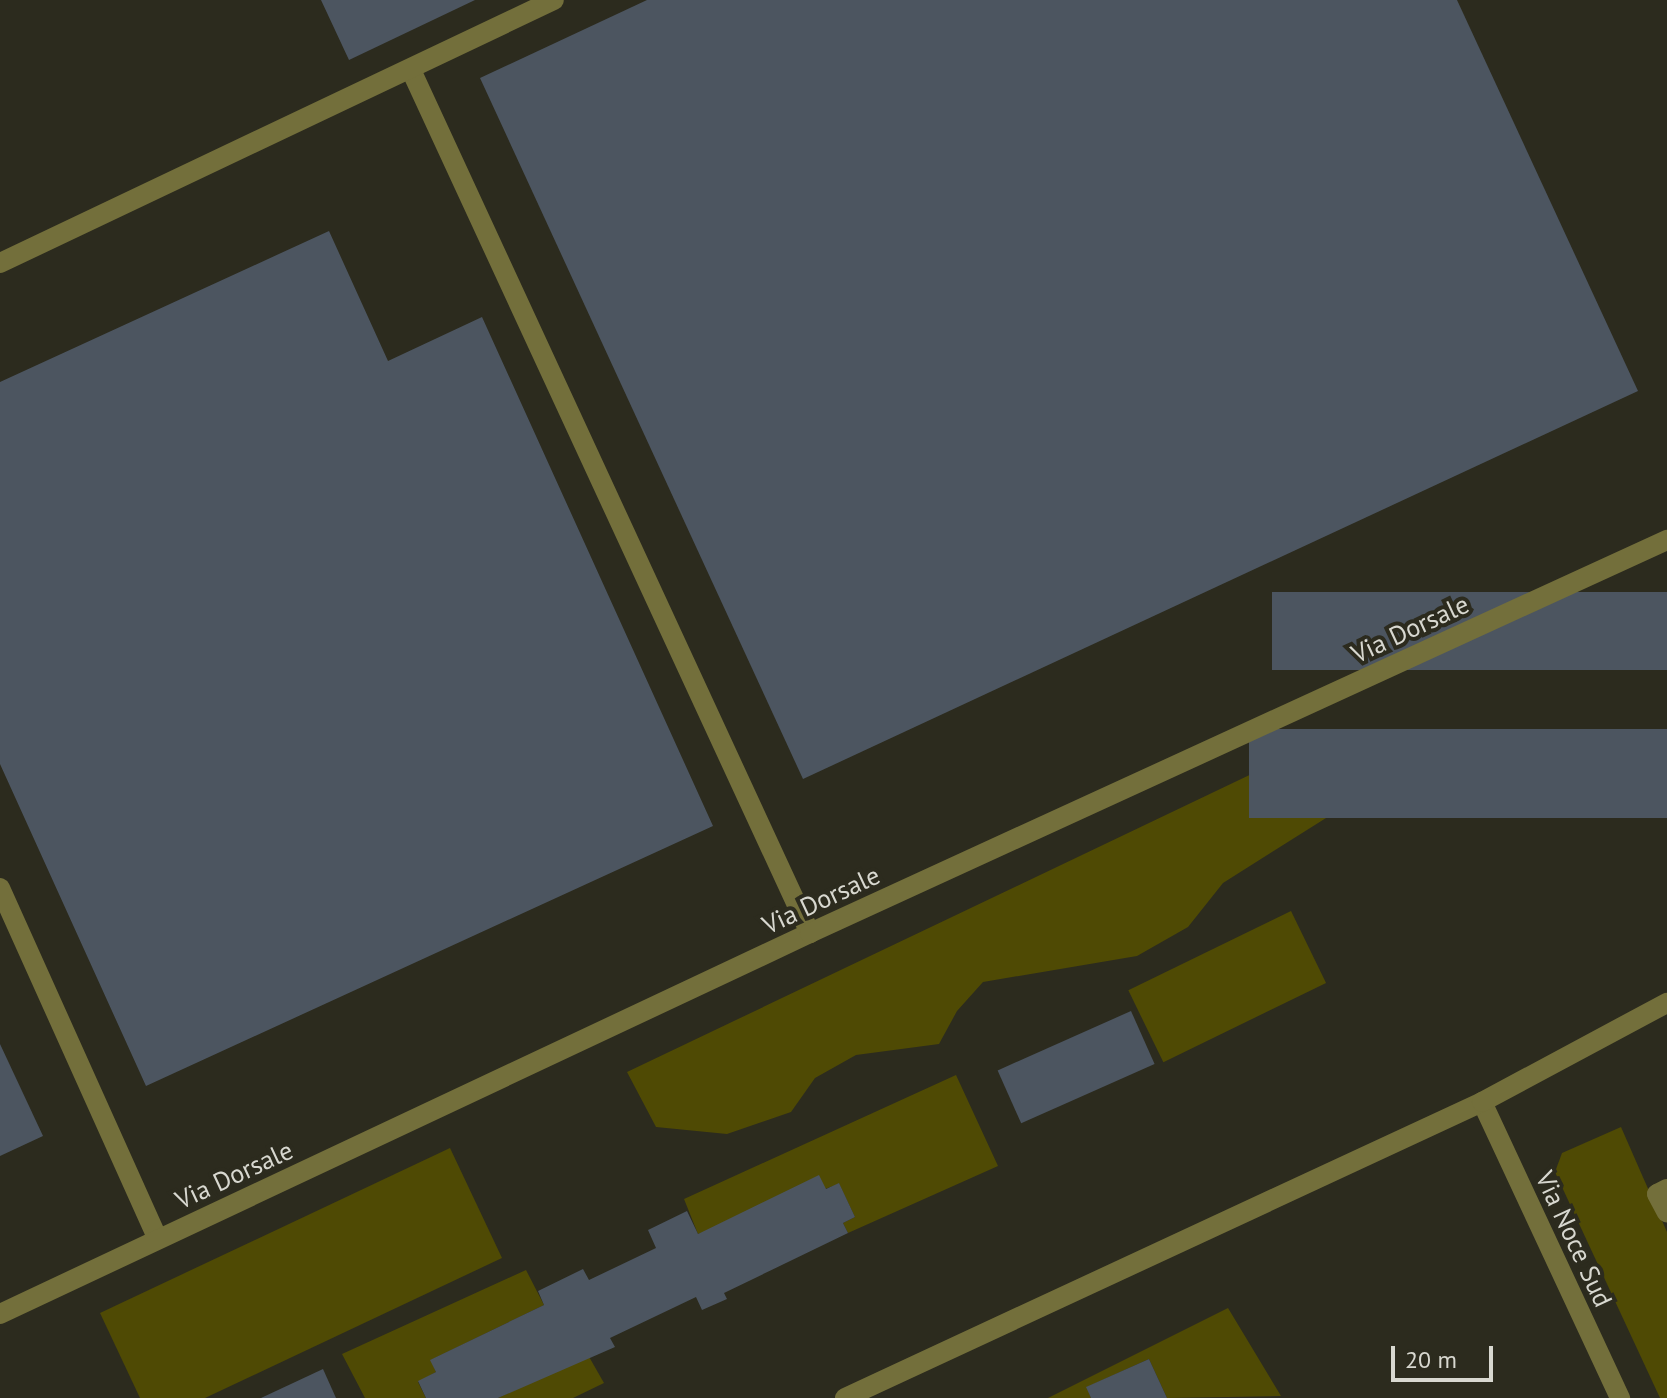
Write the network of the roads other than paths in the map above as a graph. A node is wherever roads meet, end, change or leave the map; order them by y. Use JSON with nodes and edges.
{"nodes":[{"id":1,"x":554,"y":0,"type":"edge"},
{"id":2,"x":411,"y":70,"type":"junction"},
{"id":3,"x":0,"y":263,"type":"edge"},
{"id":4,"x":1667,"y":540,"type":"edge"},
{"id":5,"x":0,"y":888,"type":"edge"},
{"id":6,"x":810,"y":933,"type":"junction"},
{"id":7,"x":1667,"y":1003,"type":"edge"},
{"id":8,"x":1482,"y":1102,"type":"junction"},
{"id":9,"x":1667,"y":1189,"type":"edge"},
{"id":10,"x":1667,"y":1213,"type":"edge"},
{"id":11,"x":158,"y":1239,"type":"junction"},
{"id":12,"x":0,"y":1314,"type":"edge"},
{"id":13,"x":845,"y":1398,"type":"edge"},
{"id":14,"x":1620,"y":1398,"type":"edge"}],
"edges":[{"from":1,"to":2,"type":"street"},
{"from":2,"to":3,"type":"street"},
{"from":2,"to":6,"type":"street"},
{"from":4,"to":6,"type":"street","name":"Via Dorsale"},
{"from":5,"to":11,"type":"street"},
{"from":6,"to":11,"type":"street","name":"Via Dorsale"},
{"from":7,"to":8,"type":"street"},
{"from":8,"to":13,"type":"street"},
{"from":8,"to":14,"type":"street","name":"Via Noce Sud"},
{"from":9,"to":10,"type":"street"},
{"from":11,"to":12,"type":"street","name":"Via Dorsale"}]}
